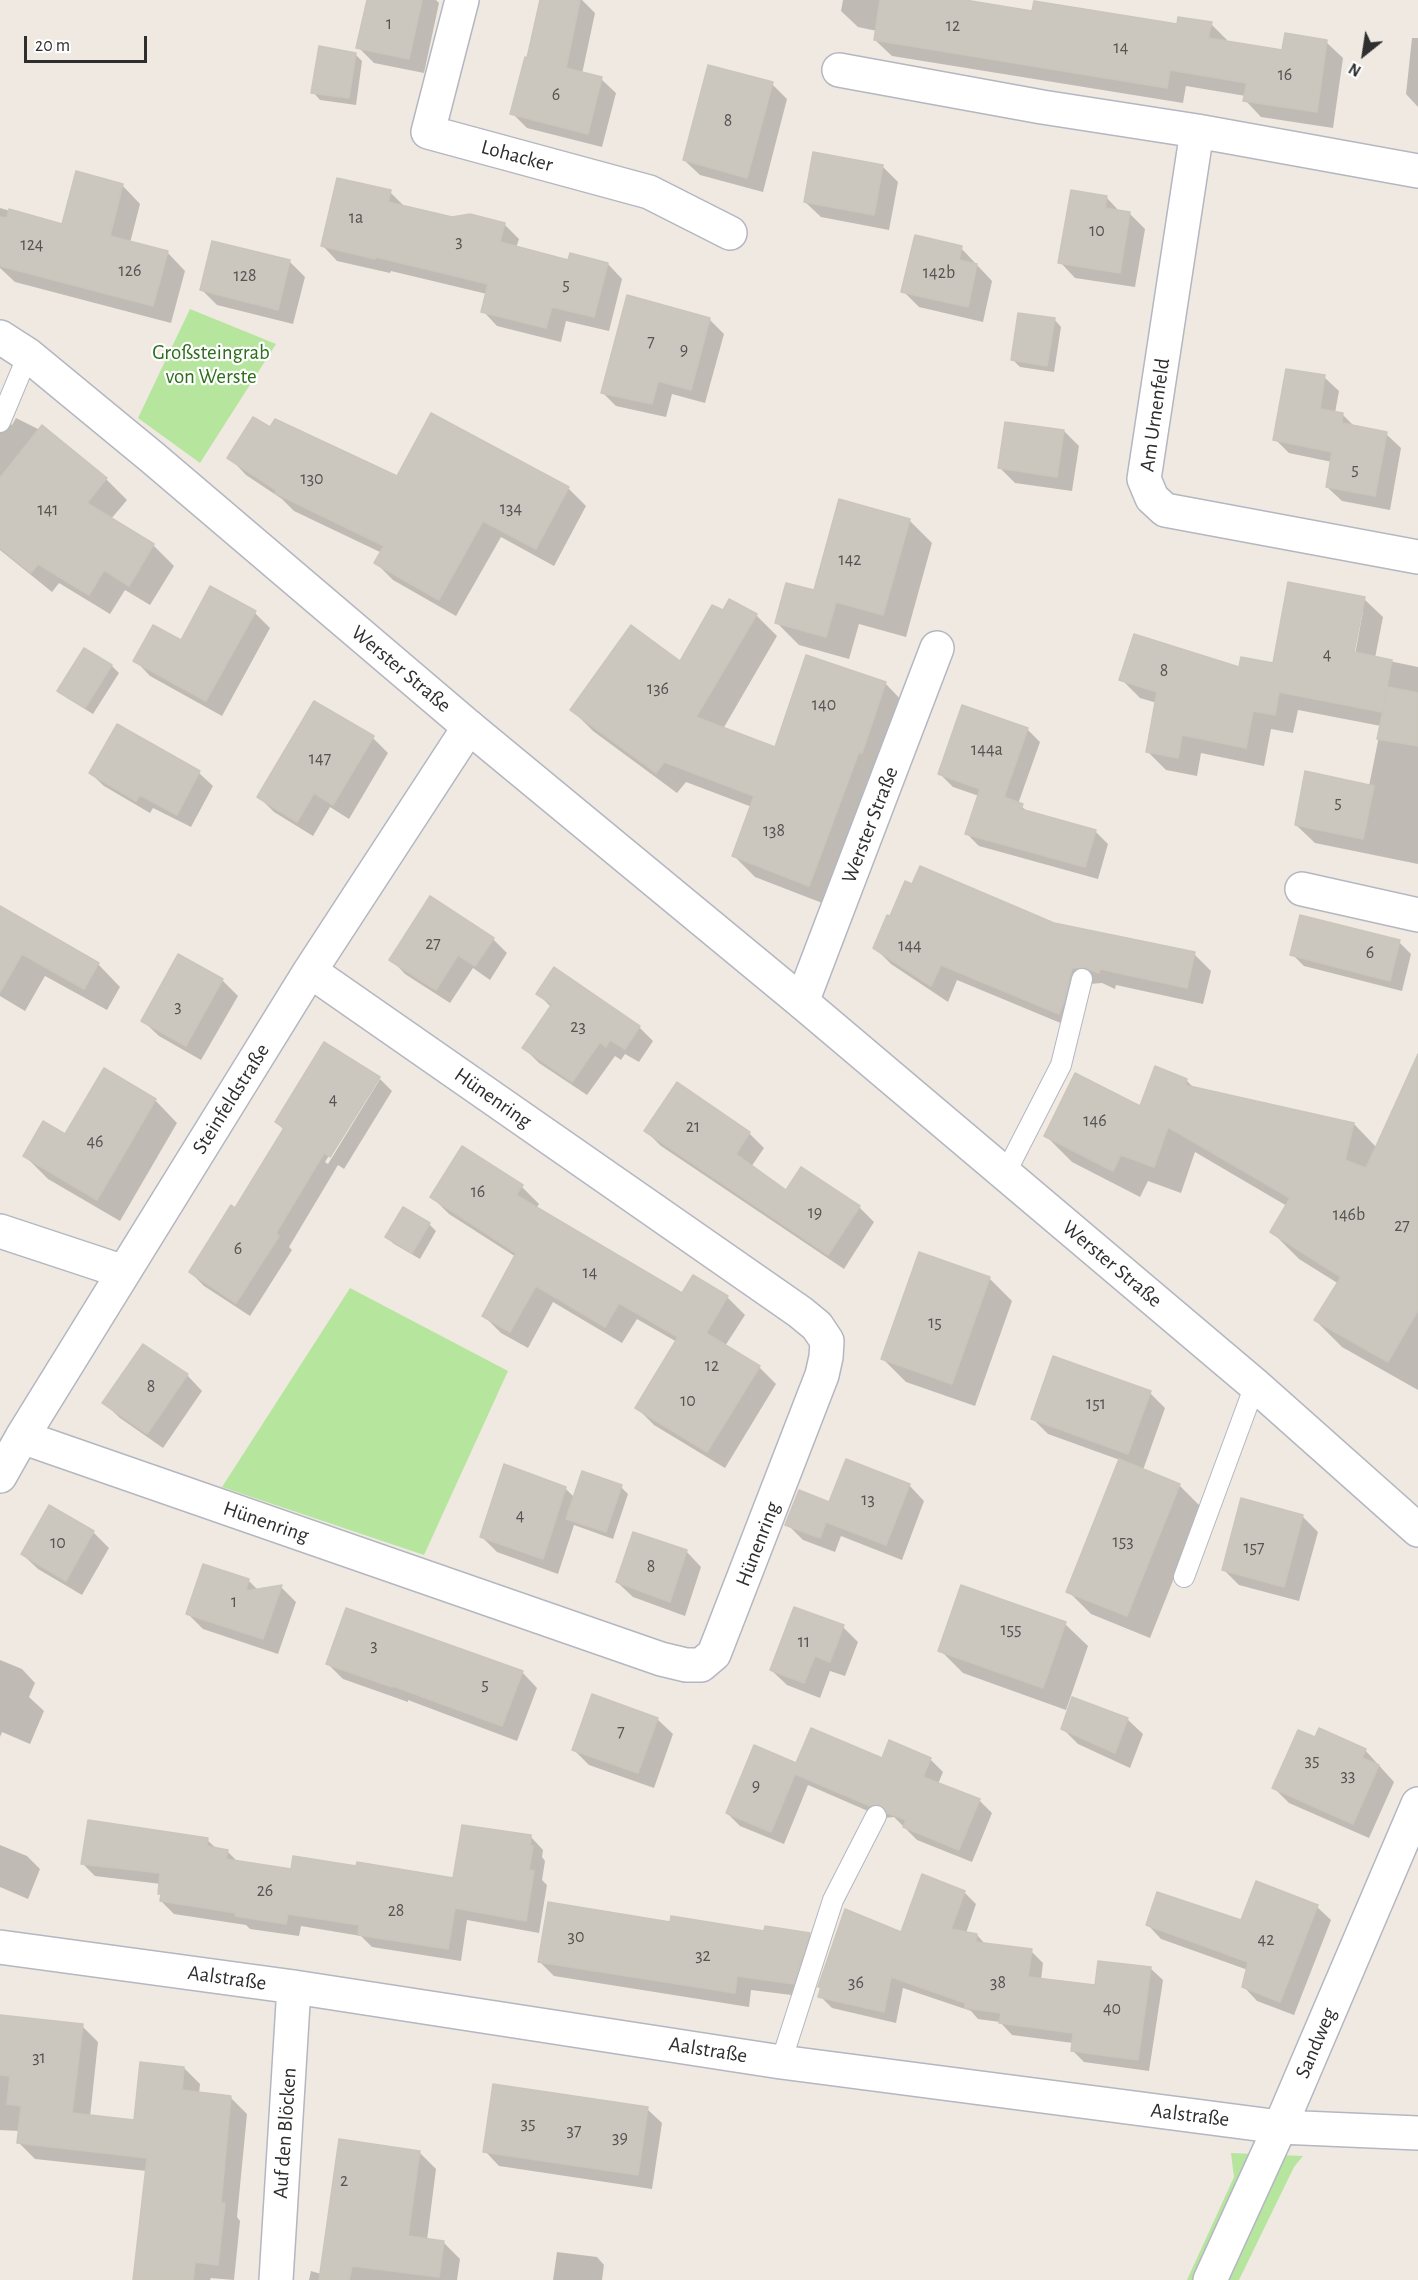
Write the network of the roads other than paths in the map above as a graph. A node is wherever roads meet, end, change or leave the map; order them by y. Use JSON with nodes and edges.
{"nodes":[{"id":1,"x":462,"y":0,"type":"edge"},
{"id":2,"x":839,"y":70,"type":"dead end"},
{"id":3,"x":1197,"y":131,"type":"junction"},
{"id":4,"x":1418,"y":171,"type":"edge"},
{"id":5,"x":730,"y":233,"type":"dead end"},
{"id":6,"x":0,"y":337,"type":"edge"},
{"id":7,"x":28,"y":355,"type":"junction"},
{"id":8,"x":0,"y":422,"type":"edge"},
{"id":9,"x":1418,"y":557,"type":"edge"},
{"id":10,"x":937,"y":648,"type":"dead end"},
{"id":11,"x":469,"y":727,"type":"junction"},
{"id":12,"x":1302,"y":889,"type":"dead end"},
{"id":13,"x":1418,"y":915,"type":"edge"},
{"id":14,"x":309,"y":971,"type":"junction"},
{"id":15,"x":1082,"y":979,"type":"dead end"},
{"id":16,"x":802,"y":1002,"type":"junction"},
{"id":17,"x":1005,"y":1174,"type":"junction"},
{"id":18,"x":0,"y":1231,"type":"edge"},
{"id":19,"x":124,"y":1272,"type":"junction"},
{"id":20,"x":1255,"y":1385,"type":"junction"},
{"id":21,"x":22,"y":1437,"type":"junction"},
{"id":22,"x":0,"y":1476,"type":"edge"},
{"id":23,"x":1418,"y":1530,"type":"edge"},
{"id":24,"x":1184,"y":1577,"type":"dead end"},
{"id":25,"x":1418,"y":1804,"type":"edge"},
{"id":26,"x":876,"y":1816,"type":"dead end"},
{"id":27,"x":0,"y":1947,"type":"edge"},
{"id":28,"x":294,"y":1987,"type":"junction"},
{"id":29,"x":781,"y":2062,"type":"junction"},
{"id":30,"x":1280,"y":2127,"type":"junction"},
{"id":31,"x":1418,"y":2133,"type":"edge"},
{"id":32,"x":276,"y":2280,"type":"edge"},
{"id":33,"x":1210,"y":2280,"type":"edge"}],
"edges":[{"from":1,"to":5,"type":"street","name":"Lohacker"},
{"from":2,"to":3,"type":"street"},
{"from":3,"to":4,"type":"street"},
{"from":3,"to":9,"type":"street","name":"Am Urnenfeld"},
{"from":6,"to":7,"type":"street","name":"Werster Straße"},
{"from":7,"to":8,"type":"lane"},
{"from":7,"to":11,"type":"street","name":"Werster Straße"},
{"from":10,"to":16,"type":"street","name":"Werster Straße"},
{"from":11,"to":14,"type":"street","name":"Steinfeldstraße"},
{"from":11,"to":16,"type":"street","name":"Werster Straße"},
{"from":12,"to":13,"type":"street"},
{"from":14,"to":19,"type":"street","name":"Steinfeldstraße"},
{"from":14,"to":21,"type":"street","name":"Hünenring"},
{"from":15,"to":17,"type":"lane"},
{"from":16,"to":17,"type":"street","name":"Werster Straße"},
{"from":17,"to":20,"type":"street","name":"Werster Straße"},
{"from":18,"to":19,"type":"street"},
{"from":19,"to":21,"type":"street","name":"Steinfeldstraße"},
{"from":20,"to":23,"type":"street","name":"Werster Straße"},
{"from":20,"to":24,"type":"lane"},
{"from":21,"to":22,"type":"street","name":"Steinfeldstraße"},
{"from":25,"to":30,"type":"street","name":"Sandweg"},
{"from":26,"to":29,"type":"lane"},
{"from":27,"to":28,"type":"street","name":"Aalstraße"},
{"from":28,"to":29,"type":"street","name":"Aalstraße"},
{"from":28,"to":32,"type":"street","name":"Auf den Blöcken"},
{"from":29,"to":30,"type":"street","name":"Aalstraße"},
{"from":30,"to":31,"type":"street","name":"Aalstraße"},
{"from":30,"to":33,"type":"street","name":"Sandweg"}]}
